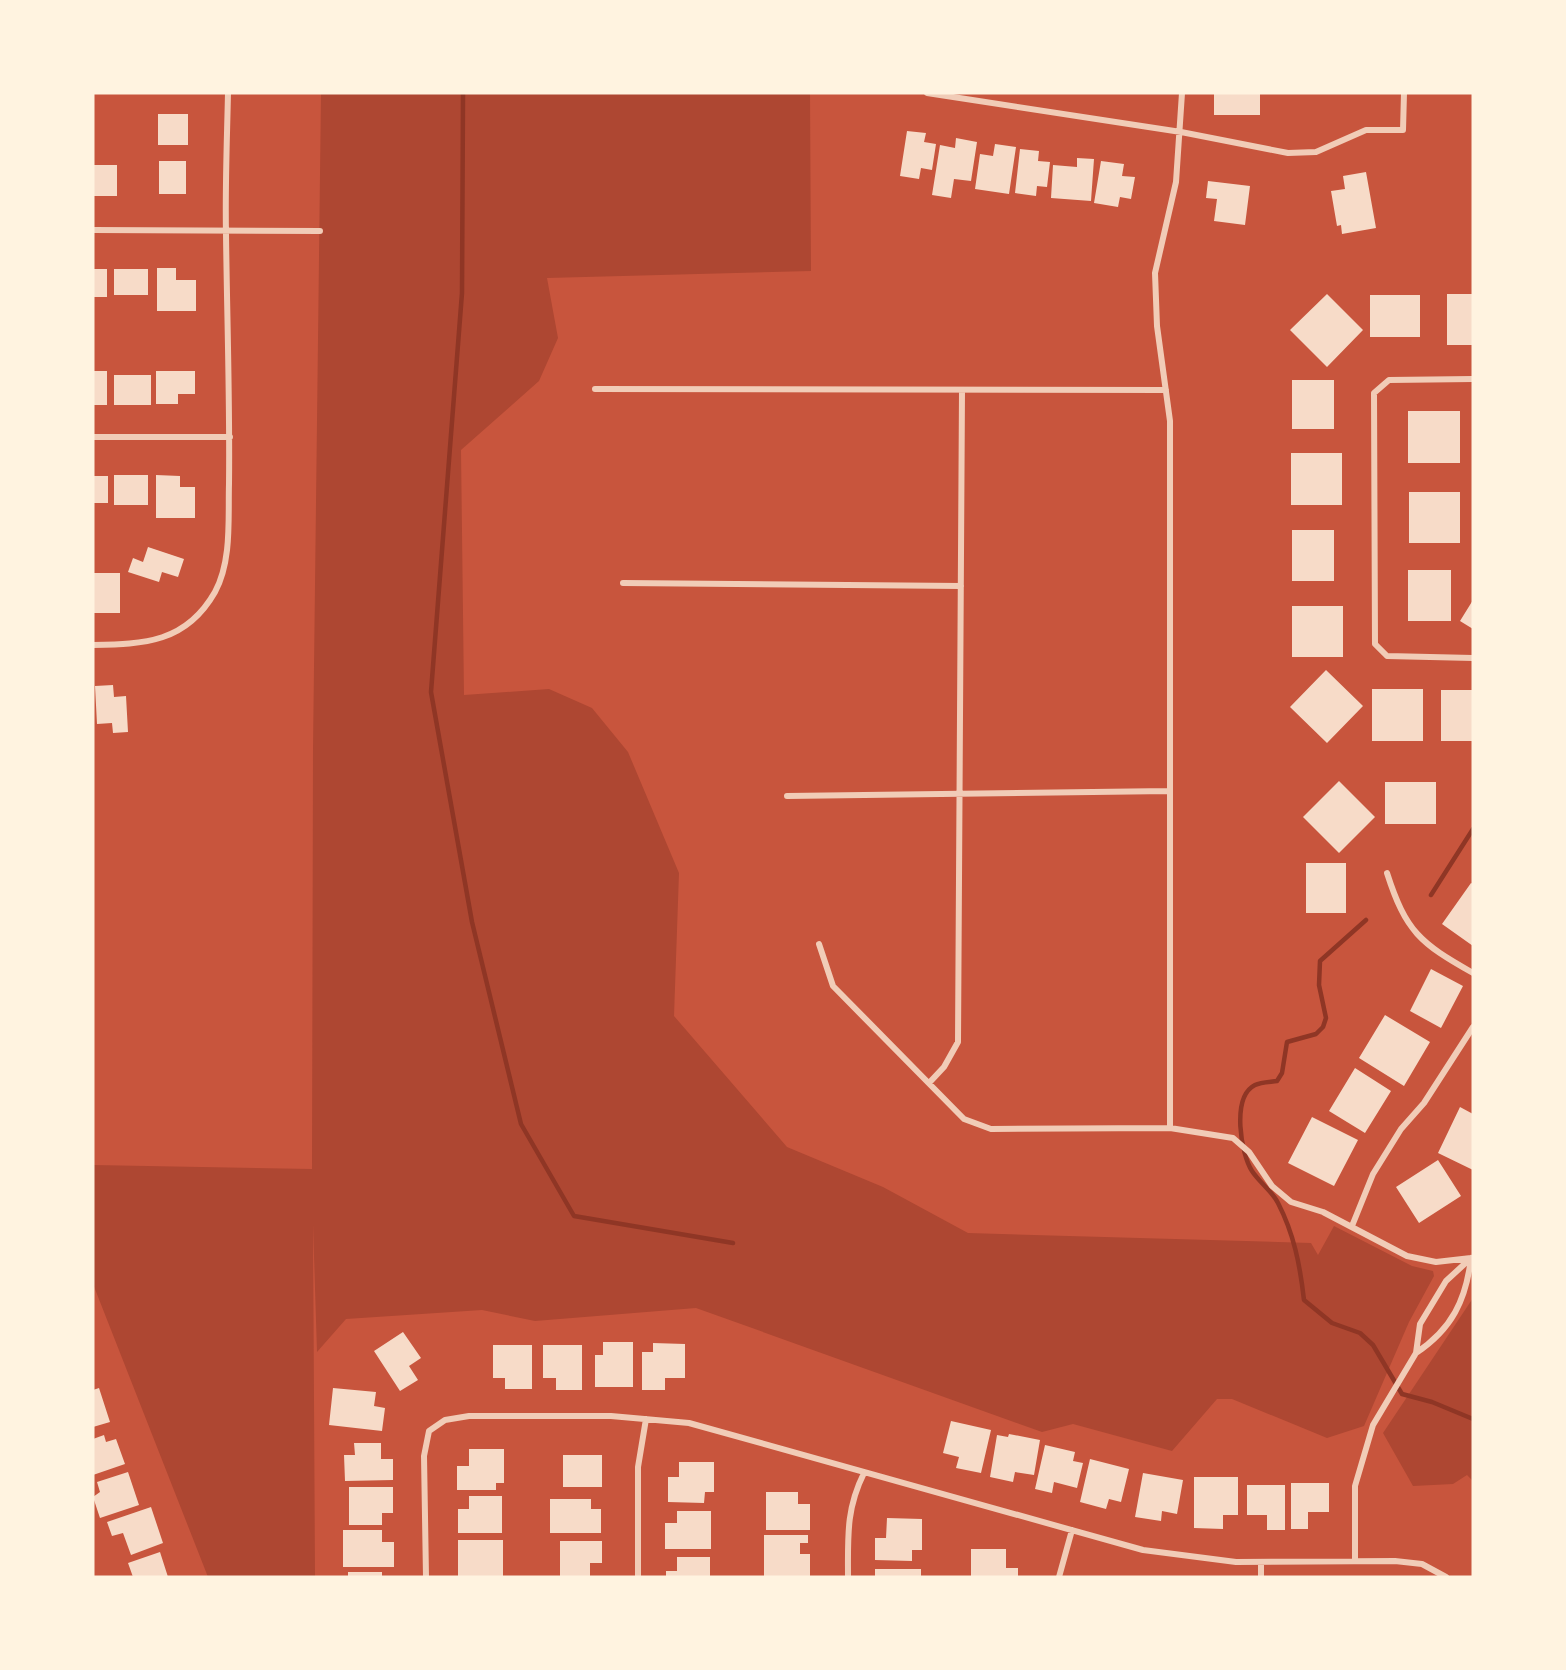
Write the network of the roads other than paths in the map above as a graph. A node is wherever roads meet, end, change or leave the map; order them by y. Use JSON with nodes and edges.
{"nodes":[{"id":1,"x":228,"y":93,"type":"edge"},
{"id":2,"x":927,"y":93,"type":"edge"},
{"id":3,"x":1182,"y":93,"type":"edge"},
{"id":4,"x":1404,"y":93,"type":"edge"},
{"id":5,"x":1182,"y":132,"type":"junction"},
{"id":6,"x":93,"y":230,"type":"edge"},
{"id":7,"x":225,"y":230,"type":"junction"},
{"id":8,"x":320,"y":231,"type":"dead end"},
{"id":9,"x":1473,"y":379,"type":"edge"},
{"id":10,"x":595,"y":389,"type":"dead end"},
{"id":11,"x":1166,"y":390,"type":"junction"},
{"id":12,"x":962,"y":391,"type":"junction"},
{"id":13,"x":93,"y":437,"type":"edge"},
{"id":14,"x":230,"y":437,"type":"junction"},
{"id":15,"x":623,"y":583,"type":"dead end"},
{"id":16,"x":961,"y":586,"type":"junction"},
{"id":17,"x":93,"y":645,"type":"edge"},
{"id":18,"x":1473,"y":658,"type":"edge"},
{"id":19,"x":1169,"y":791,"type":"junction"},
{"id":20,"x":960,"y":794,"type":"junction"},
{"id":21,"x":787,"y":796,"type":"dead end"},
{"id":22,"x":1387,"y":873,"type":"dead end"},
{"id":23,"x":819,"y":944,"type":"dead end"},
{"id":24,"x":1473,"y":973,"type":"edge"},
{"id":25,"x":1472,"y":1030,"type":"edge"},
{"id":26,"x":929,"y":1083,"type":"junction"},
{"id":27,"x":1170,"y":1128,"type":"junction"},
{"id":28,"x":1352,"y":1226,"type":"junction"},
{"id":29,"x":1472,"y":1256,"type":"edge"},
{"id":30,"x":1416,"y":1353,"type":"junction"},
{"id":31,"x":646,"y":1419,"type":"junction"},
{"id":32,"x":864,"y":1473,"type":"junction"},
{"id":33,"x":1072,"y":1530,"type":"junction"},
{"id":34,"x":1355,"y":1561,"type":"junction"},
{"id":35,"x":1261,"y":1563,"type":"junction"},
{"id":36,"x":426,"y":1577,"type":"edge"},
{"id":37,"x":638,"y":1577,"type":"edge"},
{"id":38,"x":848,"y":1577,"type":"edge"},
{"id":39,"x":1059,"y":1577,"type":"edge"},
{"id":40,"x":1261,"y":1577,"type":"edge"},
{"id":41,"x":1446,"y":1577,"type":"edge"}],
"edges":[{"from":1,"to":7,"type":"street"},
{"from":2,"to":5,"type":"street"},
{"from":3,"to":5,"type":"street"},
{"from":4,"to":5,"type":"street"},
{"from":5,"to":11,"type":"street"},
{"from":6,"to":7,"type":"street"},
{"from":7,"to":8,"type":"street"},
{"from":7,"to":14,"type":"street"},
{"from":9,"to":18,"type":"street"},
{"from":10,"to":12,"type":"street"},
{"from":11,"to":12,"type":"street"},
{"from":11,"to":19,"type":"street"},
{"from":12,"to":16,"type":"street"},
{"from":13,"to":14,"type":"street"},
{"from":14,"to":17,"type":"street"},
{"from":15,"to":16,"type":"street"},
{"from":16,"to":20,"type":"street"},
{"from":19,"to":20,"type":"street"},
{"from":19,"to":27,"type":"street"},
{"from":20,"to":21,"type":"street"},
{"from":20,"to":26,"type":"street"},
{"from":22,"to":24,"type":"street"},
{"from":23,"to":26,"type":"street"},
{"from":25,"to":28,"type":"street"},
{"from":26,"to":27,"type":"street"},
{"from":27,"to":28,"type":"street"},
{"from":28,"to":29,"type":"street"},
{"from":29,"to":30,"type":"street"},
{"from":29,"to":30,"type":"street"},
{"from":30,"to":34,"type":"street"},
{"from":31,"to":32,"type":"street"},
{"from":31,"to":36,"type":"street"},
{"from":31,"to":37,"type":"street"},
{"from":32,"to":33,"type":"street"},
{"from":32,"to":38,"type":"street"},
{"from":33,"to":35,"type":"street"},
{"from":33,"to":39,"type":"street"},
{"from":34,"to":35,"type":"street"},
{"from":34,"to":41,"type":"street"},
{"from":35,"to":40,"type":"street"}]}
